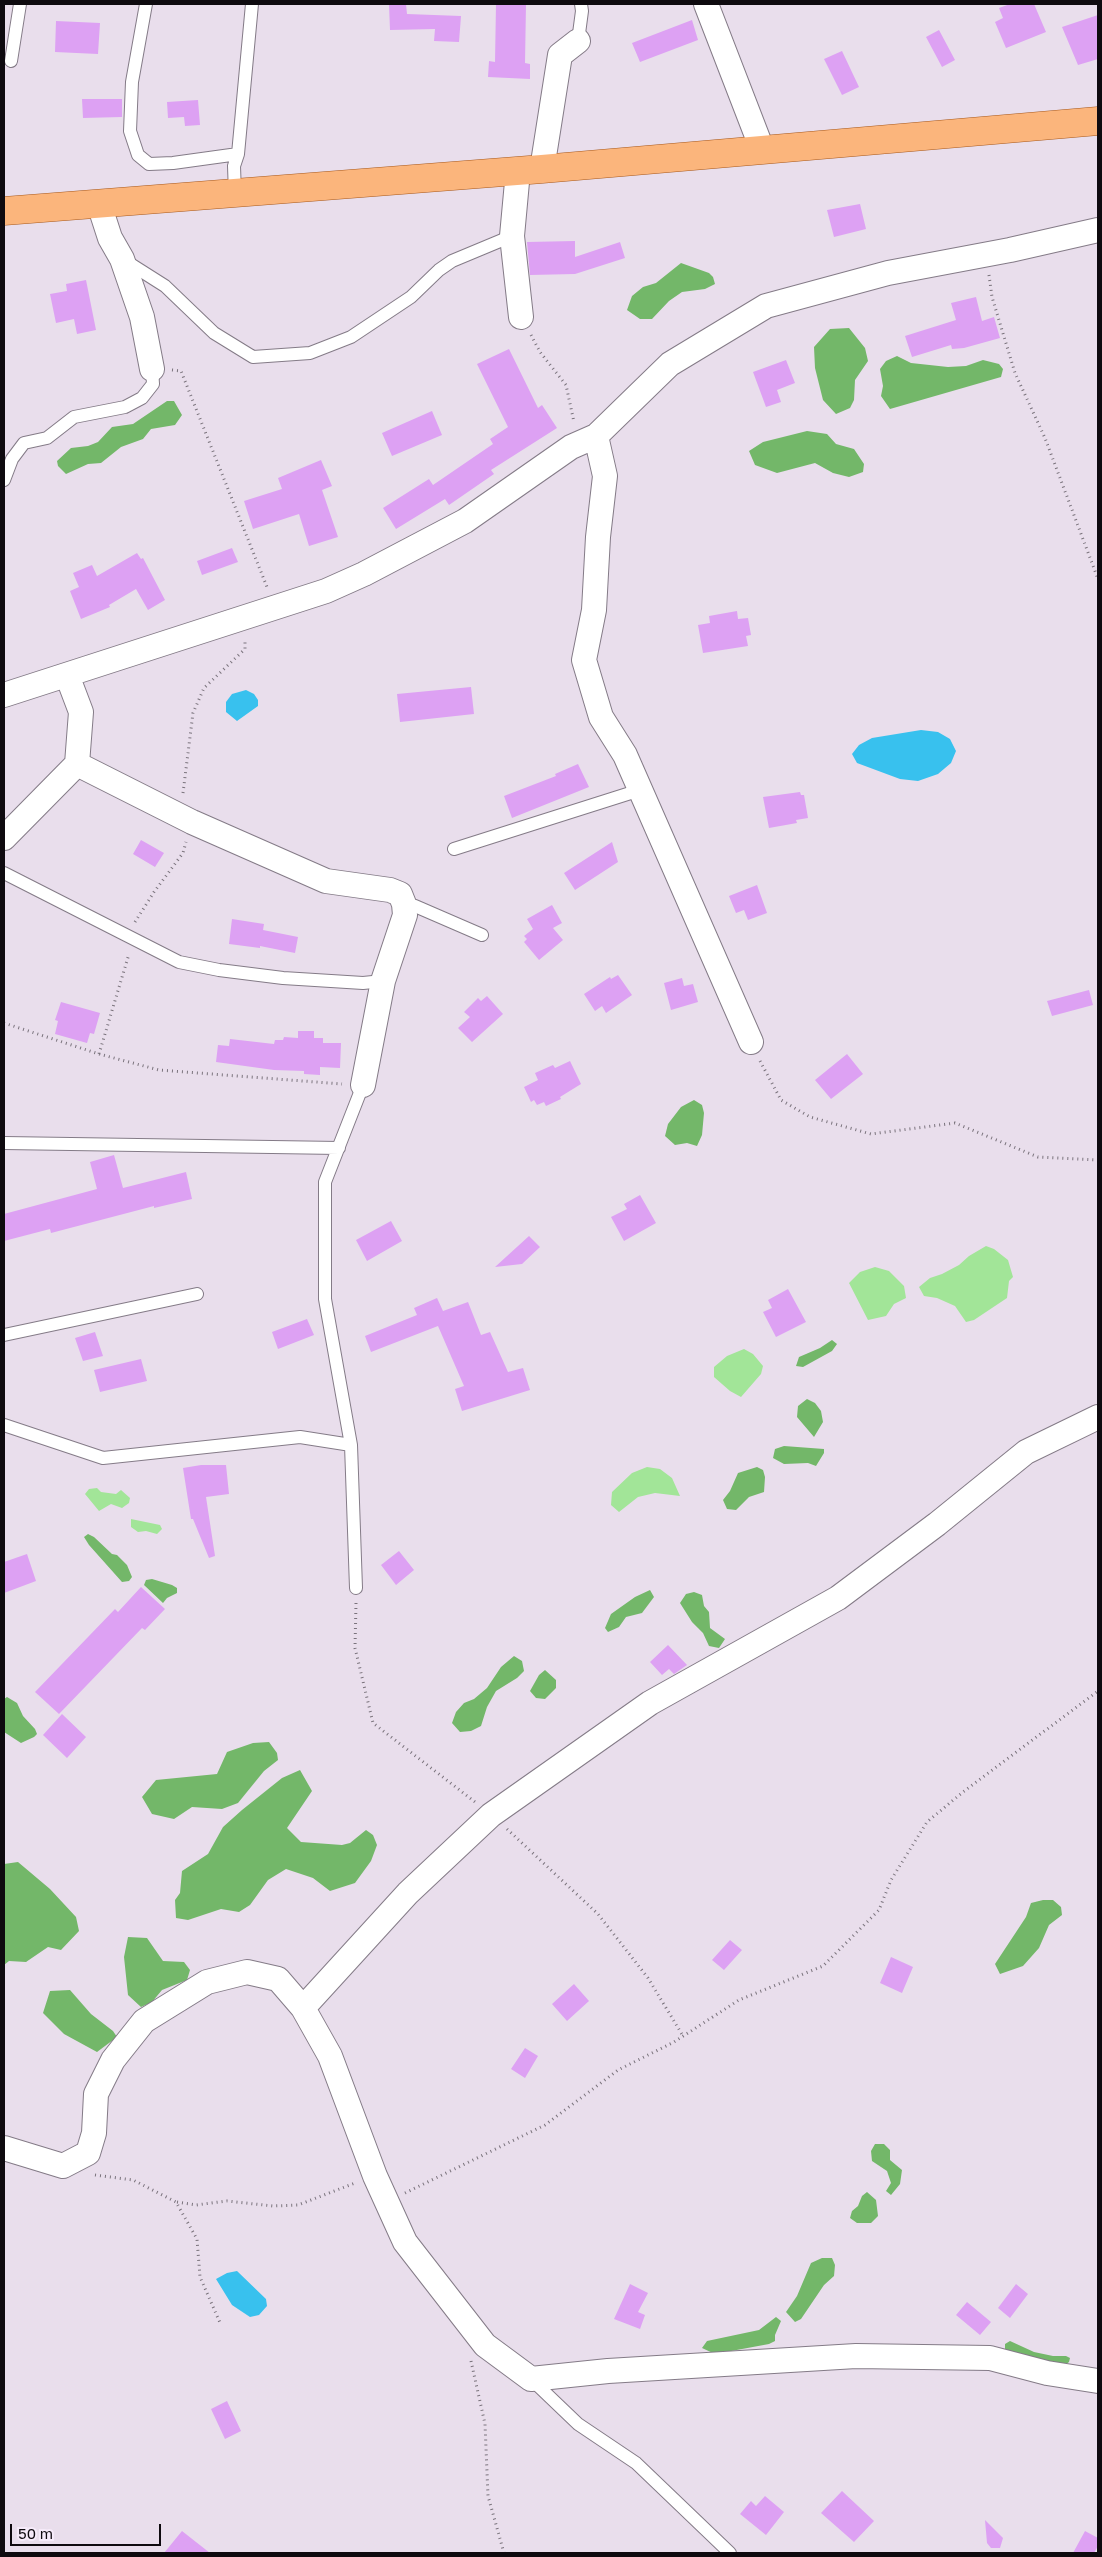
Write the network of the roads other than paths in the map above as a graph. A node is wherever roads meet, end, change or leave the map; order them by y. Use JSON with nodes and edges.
{"nodes":[{"id":1,"x":20,"y":4,"type":"edge"},
{"id":2,"x":146,"y":4,"type":"edge"},
{"id":3,"x":252,"y":4,"type":"edge"},
{"id":4,"x":581,"y":4,"type":"edge"},
{"id":5,"x":706,"y":4,"type":"edge"},
{"id":6,"x":578,"y":41,"type":"joint"},
{"id":7,"x":11,"y":61,"type":"dead end"},
{"id":8,"x":1098,"y":121,"type":"edge"},
{"id":9,"x":762,"y":150,"type":"junction"},
{"id":10,"x":238,"y":154,"type":"junction"},
{"id":11,"x":530,"y":170,"type":"junction"},
{"id":12,"x":235,"y":194,"type":"junction"},
{"id":13,"x":99,"y":204,"type":"junction"},
{"id":14,"x":4,"y":211,"type":"edge"},
{"id":15,"x":1098,"y":230,"type":"edge"},
{"id":16,"x":512,"y":236,"type":"junction"},
{"id":17,"x":122,"y":258,"type":"junction"},
{"id":18,"x":521,"y":317,"type":"road end"},
{"id":19,"x":152,"y":369,"type":"joint"},
{"id":20,"x":596,"y":436,"type":"junction"},
{"id":21,"x":4,"y":480,"type":"edge"},
{"id":22,"x":67,"y":675,"type":"junction"},
{"id":23,"x":4,"y":695,"type":"edge"},
{"id":24,"x":77,"y":764,"type":"junction"},
{"id":25,"x":640,"y":790,"type":"junction"},
{"id":26,"x":4,"y":838,"type":"edge"},
{"id":27,"x":454,"y":849,"type":"dead end"},
{"id":28,"x":4,"y":874,"type":"edge"},
{"id":29,"x":404,"y":904,"type":"junction"},
{"id":30,"x":482,"y":936,"type":"dead end"},
{"id":31,"x":383,"y":981,"type":"junction"},
{"id":32,"x":751,"y":1042,"type":"road end"},
{"id":33,"x":363,"y":1085,"type":"joint"},
{"id":34,"x":4,"y":1143,"type":"edge"},
{"id":35,"x":339,"y":1148,"type":"junction"},
{"id":36,"x":197,"y":1294,"type":"dead end"},
{"id":37,"x":4,"y":1335,"type":"edge"},
{"id":38,"x":1098,"y":1417,"type":"edge"},
{"id":39,"x":4,"y":1425,"type":"edge"},
{"id":40,"x":351,"y":1445,"type":"junction"},
{"id":41,"x":356,"y":1588,"type":"road end"},
{"id":42,"x":303,"y":2008,"type":"junction"},
{"id":43,"x":4,"y":2148,"type":"edge"},
{"id":44,"x":531,"y":2379,"type":"junction"},
{"id":45,"x":1098,"y":2381,"type":"edge"},
{"id":46,"x":730,"y":2553,"type":"edge"}],
"edges":[{"from":1,"to":7,"type":"lane"},
{"from":2,"to":10,"type":"lane"},
{"from":3,"to":10,"type":"lane"},
{"from":4,"to":6,"type":"lane"},
{"from":5,"to":9,"type":"street"},
{"from":6,"to":11,"type":"street"},
{"from":8,"to":9,"type":"main road"},
{"from":9,"to":11,"type":"main road"},
{"from":10,"to":12,"type":"lane"},
{"from":11,"to":12,"type":"main road"},
{"from":11,"to":16,"type":"street"},
{"from":12,"to":13,"type":"main road"},
{"from":13,"to":14,"type":"main road"},
{"from":13,"to":17,"type":"street"},
{"from":15,"to":20,"type":"street"},
{"from":16,"to":17,"type":"lane"},
{"from":16,"to":18,"type":"street"},
{"from":17,"to":19,"type":"street"},
{"from":19,"to":21,"type":"lane"},
{"from":20,"to":22,"type":"street"},
{"from":20,"to":25,"type":"street"},
{"from":22,"to":23,"type":"street"},
{"from":22,"to":24,"type":"street"},
{"from":24,"to":26,"type":"street"},
{"from":24,"to":29,"type":"street"},
{"from":25,"to":27,"type":"lane"},
{"from":25,"to":32,"type":"street"},
{"from":28,"to":31,"type":"lane"},
{"from":29,"to":30,"type":"lane"},
{"from":29,"to":31,"type":"street"},
{"from":31,"to":33,"type":"street"},
{"from":33,"to":35,"type":"lane"},
{"from":34,"to":35,"type":"lane"},
{"from":35,"to":40,"type":"lane"},
{"from":36,"to":37,"type":"lane"},
{"from":38,"to":42,"type":"street"},
{"from":39,"to":40,"type":"lane"},
{"from":40,"to":41,"type":"lane"},
{"from":42,"to":43,"type":"street"},
{"from":42,"to":44,"type":"street"},
{"from":44,"to":45,"type":"street"},
{"from":44,"to":46,"type":"lane"}]}
